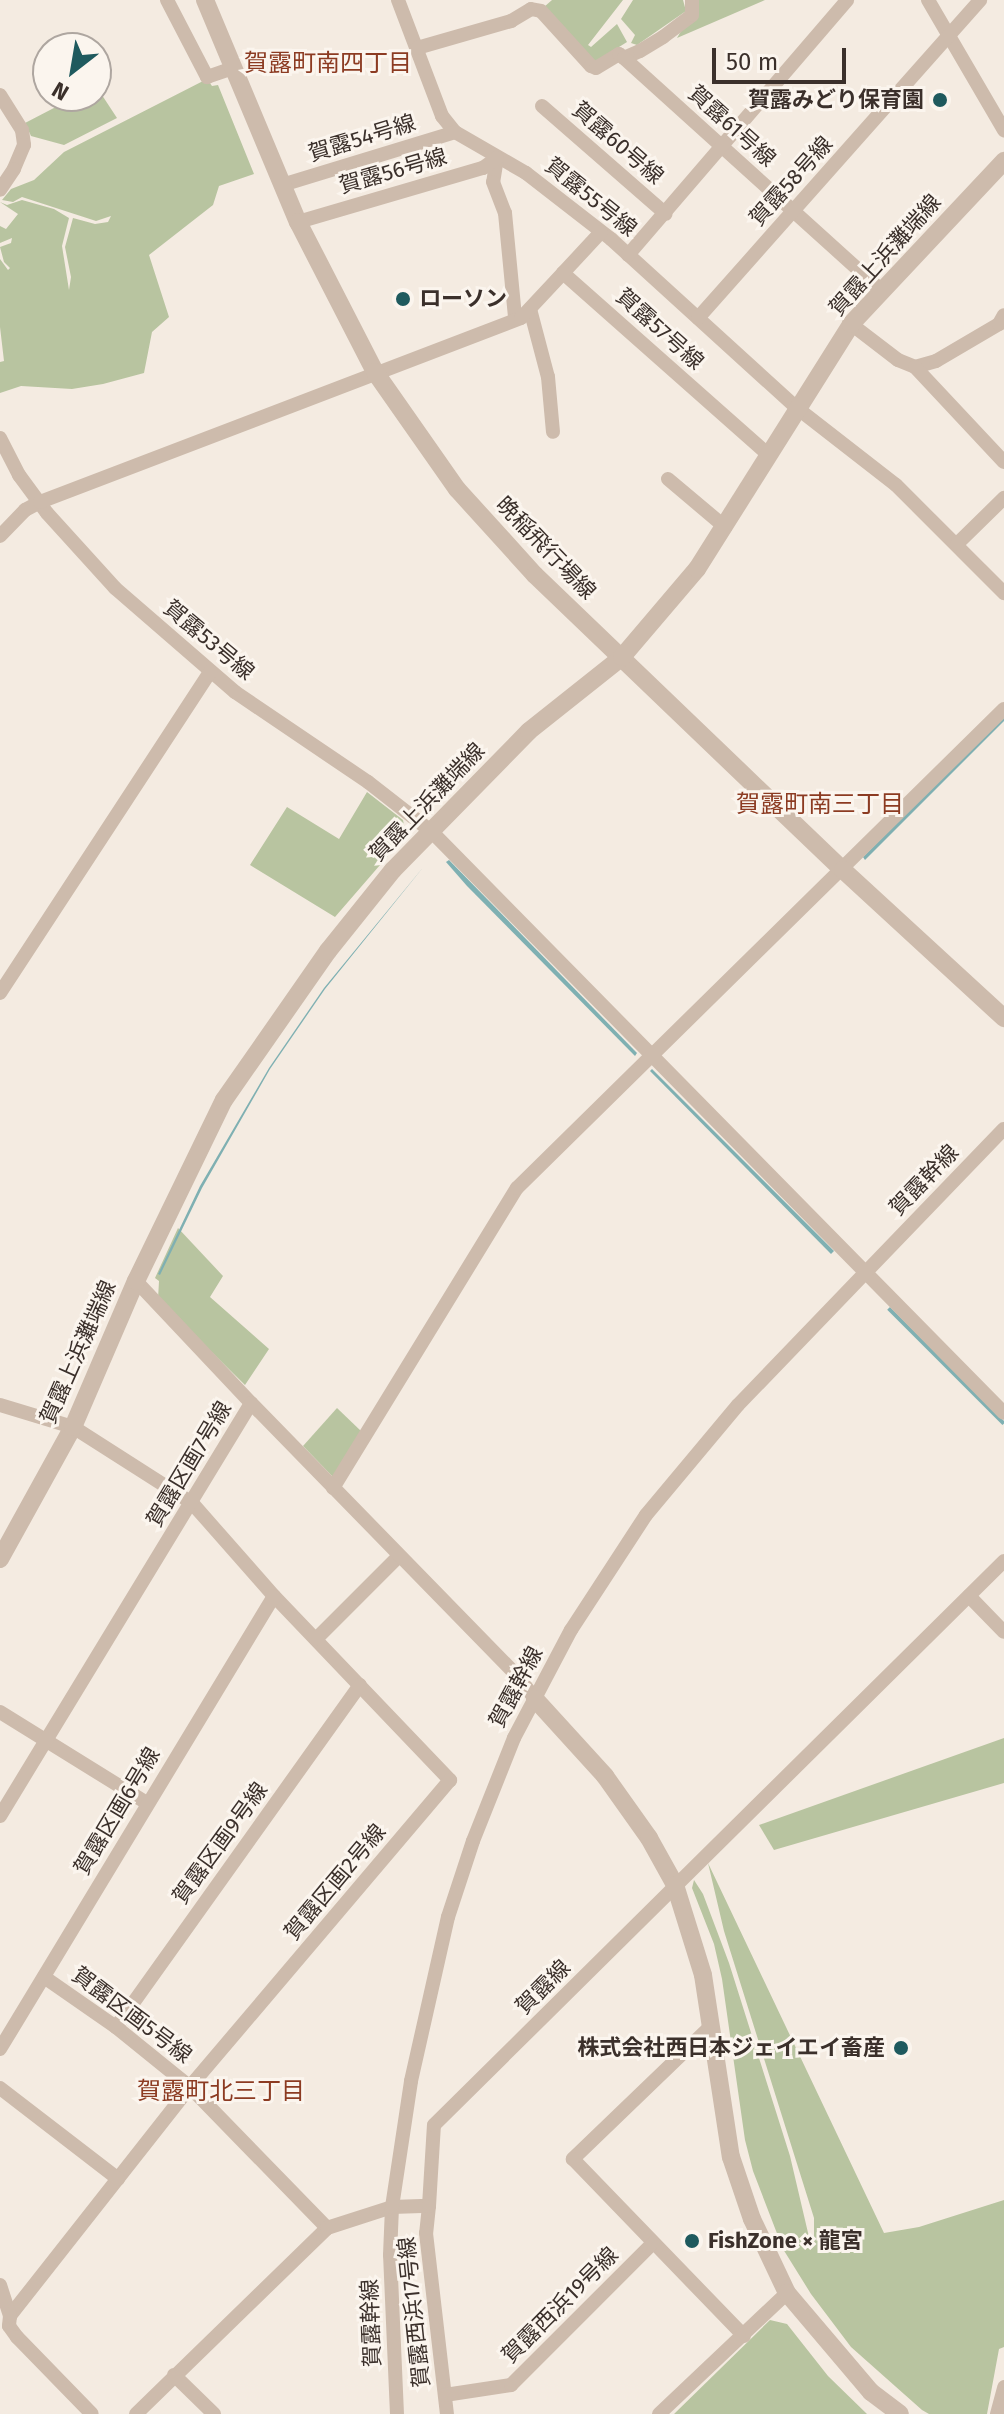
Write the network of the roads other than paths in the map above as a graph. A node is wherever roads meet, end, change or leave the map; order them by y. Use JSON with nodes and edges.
{"nodes":[{"id":1,"x":167,"y":0,"type":"edge"},
{"id":2,"x":205,"y":0,"type":"edge"},
{"id":3,"x":398,"y":0,"type":"edge"},
{"id":4,"x":692,"y":0,"type":"edge"},
{"id":5,"x":847,"y":0,"type":"edge"},
{"id":6,"x":928,"y":0,"type":"edge"},
{"id":7,"x":980,"y":0,"type":"edge"},
{"id":8,"x":949,"y":38,"type":"junction"},
{"id":9,"x":417,"y":48,"type":"junction"},
{"id":10,"x":624,"y":58,"type":"junction"},
{"id":11,"x":233,"y":68,"type":"junction"},
{"id":12,"x":0,"y":95,"type":"edge"},
{"id":13,"x":542,"y":106,"type":"dead end"},
{"id":14,"x":1004,"y":130,"type":"edge"},
{"id":15,"x":455,"y":132,"type":"junction"},
{"id":16,"x":721,"y":146,"type":"junction"},
{"id":17,"x":497,"y":158,"type":"junction"},
{"id":18,"x":1004,"y":161,"type":"edge"},
{"id":19,"x":282,"y":185,"type":"junction"},
{"id":20,"x":0,"y":190,"type":"edge"},
{"id":21,"x":795,"y":210,"type":"junction"},
{"id":22,"x":666,"y":214,"type":"junction"},
{"id":23,"x":298,"y":222,"type":"junction"},
{"id":24,"x":601,"y":232,"type":"junction"},
{"id":25,"x":628,"y":255,"type":"junction"},
{"id":26,"x":563,"y":273,"type":"junction"},
{"id":27,"x":882,"y":291,"type":"junction"},
{"id":28,"x":530,"y":309,"type":"junction"},
{"id":29,"x":515,"y":317,"type":"junction"},
{"id":30,"x":1004,"y":317,"type":"edge"},
{"id":31,"x":698,"y":318,"type":"junction"},
{"id":32,"x":851,"y":324,"type":"junction"},
{"id":33,"x":915,"y":367,"type":"junction"},
{"id":34,"x":375,"y":372,"type":"junction"},
{"id":35,"x":797,"y":408,"type":"junction"},
{"id":36,"x":553,"y":432,"type":"dead end"},
{"id":37,"x":0,"y":438,"type":"edge"},
{"id":38,"x":769,"y":455,"type":"junction"},
{"id":39,"x":1004,"y":462,"type":"edge"},
{"id":40,"x":668,"y":479,"type":"dead end"},
{"id":41,"x":1004,"y":498,"type":"edge"},
{"id":42,"x":40,"y":502,"type":"junction"},
{"id":43,"x":725,"y":527,"type":"junction"},
{"id":44,"x":0,"y":536,"type":"edge"},
{"id":45,"x":957,"y":544,"type":"junction"},
{"id":46,"x":1004,"y":593,"type":"edge"},
{"id":47,"x":622,"y":657,"type":"junction"},
{"id":48,"x":210,"y":672,"type":"junction"},
{"id":49,"x":1004,"y":709,"type":"edge"},
{"id":50,"x":432,"y":832,"type":"junction"},
{"id":51,"x":843,"y":870,"type":"junction"},
{"id":52,"x":0,"y":993,"type":"edge"},
{"id":53,"x":1004,"y":1018,"type":"edge"},
{"id":54,"x":652,"y":1058,"type":"junction"},
{"id":55,"x":1004,"y":1129,"type":"edge"},
{"id":56,"x":864,"y":1273,"type":"junction"},
{"id":57,"x":136,"y":1281,"type":"junction"},
{"id":58,"x":251,"y":1403,"type":"junction"},
{"id":59,"x":0,"y":1405,"type":"edge"},
{"id":60,"x":1004,"y":1413,"type":"edge"},
{"id":61,"x":73,"y":1427,"type":"junction"},
{"id":62,"x":333,"y":1488,"type":"junction"},
{"id":63,"x":192,"y":1503,"type":"junction"},
{"id":64,"x":399,"y":1556,"type":"junction"},
{"id":65,"x":0,"y":1559,"type":"edge"},
{"id":66,"x":1004,"y":1561,"type":"edge"},
{"id":67,"x":274,"y":1596,"type":"junction"},
{"id":68,"x":969,"y":1596,"type":"junction"},
{"id":69,"x":1004,"y":1632,"type":"edge"},
{"id":70,"x":316,"y":1639,"type":"junction"},
{"id":71,"x":360,"y":1685,"type":"junction"},
{"id":72,"x":535,"y":1699,"type":"junction"},
{"id":73,"x":0,"y":1712,"type":"edge"},
{"id":74,"x":45,"y":1742,"type":"junction"},
{"id":75,"x":147,"y":1803,"type":"junction"},
{"id":76,"x":0,"y":1816,"type":"edge"},
{"id":77,"x":675,"y":1885,"type":"junction"},
{"id":78,"x":44,"y":1977,"type":"junction"},
{"id":79,"x":0,"y":2017,"type":"edge"},
{"id":80,"x":14,"y":2025,"type":"junction"},
{"id":81,"x":711,"y":2026,"type":"junction"},
{"id":82,"x":116,"y":2027,"type":"junction"},
{"id":83,"x":0,"y":2049,"type":"edge"},
{"id":84,"x":190,"y":2087,"type":"junction"},
{"id":85,"x":0,"y":2088,"type":"edge"},
{"id":86,"x":118,"y":2179,"type":"junction"},
{"id":87,"x":429,"y":2206,"type":"junction"},
{"id":88,"x":392,"y":2207,"type":"junction"},
{"id":89,"x":327,"y":2228,"type":"junction"},
{"id":90,"x":653,"y":2243,"type":"junction"},
{"id":91,"x":0,"y":2285,"type":"edge"},
{"id":92,"x":787,"y":2293,"type":"junction"},
{"id":93,"x":10,"y":2316,"type":"junction"},
{"id":94,"x":744,"y":2336,"type":"junction"},
{"id":95,"x":174,"y":2375,"type":"junction"},
{"id":96,"x":1004,"y":2387,"type":"edge"},
{"id":97,"x":445,"y":2395,"type":"junction"},
{"id":98,"x":92,"y":2414,"type":"edge"},
{"id":99,"x":136,"y":2414,"type":"edge"},
{"id":100,"x":214,"y":2414,"type":"edge"},
{"id":101,"x":397,"y":2414,"type":"edge"},
{"id":102,"x":447,"y":2414,"type":"edge"},
{"id":103,"x":659,"y":2414,"type":"edge"},
{"id":104,"x":900,"y":2414,"type":"edge"},
{"id":105,"x":997,"y":2414,"type":"edge"}],
"edges":[{"from":1,"to":11,"type":"street"},
{"from":2,"to":11,"type":"street","name":"晩稲飛行場線"},
{"from":3,"to":9,"type":"street","name":"賀露55号線"},
{"from":4,"to":10,"type":"street"},
{"from":5,"to":16,"type":"street"},
{"from":6,"to":8,"type":"street"},
{"from":7,"to":8,"type":"street","name":"賀露58号線"},
{"from":8,"to":14,"type":"street"},
{"from":8,"to":21,"type":"street","name":"賀露58号線"},
{"from":9,"to":10,"type":"street"},
{"from":9,"to":15,"type":"street","name":"賀露55号線"},
{"from":10,"to":16,"type":"street","name":"賀露61号線"},
{"from":11,"to":19,"type":"street","name":"晩稲飛行場線"},
{"from":12,"to":20,"type":"street"},
{"from":13,"to":22,"type":"street","name":"賀露60号線"},
{"from":15,"to":17,"type":"street","name":"賀露55号線"},
{"from":15,"to":19,"type":"street","name":"賀露54号線"},
{"from":16,"to":21,"type":"street","name":"賀露61号線"},
{"from":16,"to":22,"type":"street"},
{"from":17,"to":23,"type":"street","name":"賀露56号線"},
{"from":17,"to":24,"type":"street","name":"賀露55号線"},
{"from":17,"to":29,"type":"street"},
{"from":18,"to":27,"type":"street","name":"賀露上浜灘端線"},
{"from":19,"to":23,"type":"street","name":"晩稲飛行場線"},
{"from":21,"to":27,"type":"street","name":"賀露61号線"},
{"from":21,"to":31,"type":"street","name":"賀露58号線"},
{"from":22,"to":25,"type":"street"},
{"from":23,"to":34,"type":"street","name":"晩稲飛行場線"},
{"from":24,"to":25,"type":"street","name":"賀露55号線"},
{"from":24,"to":26,"type":"street"},
{"from":25,"to":31,"type":"street","name":"賀露55号線"},
{"from":26,"to":28,"type":"street"},
{"from":26,"to":38,"type":"street","name":"賀露57号線"},
{"from":27,"to":32,"type":"street","name":"賀露上浜灘端線"},
{"from":28,"to":29,"type":"street"},
{"from":28,"to":36,"type":"street"},
{"from":29,"to":34,"type":"street"},
{"from":30,"to":33,"type":"street"},
{"from":31,"to":35,"type":"street","name":"賀露55号線"},
{"from":32,"to":33,"type":"street"},
{"from":32,"to":35,"type":"street","name":"賀露上浜灘端線"},
{"from":33,"to":39,"type":"street"},
{"from":34,"to":42,"type":"street"},
{"from":34,"to":47,"type":"street","name":"晩稲飛行場線"},
{"from":35,"to":38,"type":"street","name":"賀露上浜灘端線"},
{"from":35,"to":45,"type":"street","name":"賀露55号線"},
{"from":37,"to":42,"type":"street","name":"賀露53号線"},
{"from":38,"to":43,"type":"street","name":"賀露上浜灘端線"},
{"from":40,"to":43,"type":"street"},
{"from":41,"to":45,"type":"street"},
{"from":42,"to":44,"type":"street"},
{"from":42,"to":48,"type":"street","name":"賀露53号線"},
{"from":43,"to":47,"type":"street","name":"賀露上浜灘端線"},
{"from":45,"to":46,"type":"street","name":"賀露55号線"},
{"from":47,"to":50,"type":"street","name":"賀露上浜灘端線"},
{"from":47,"to":51,"type":"street","name":"晩稲飛行場線"},
{"from":48,"to":50,"type":"street","name":"賀露53号線"},
{"from":48,"to":52,"type":"street"},
{"from":49,"to":51,"type":"street"},
{"from":50,"to":54,"type":"street","name":"賀露53号線"},
{"from":50,"to":57,"type":"street","name":"賀露上浜灘端線"},
{"from":51,"to":53,"type":"street","name":"晩稲飛行場線"},
{"from":51,"to":54,"type":"street"},
{"from":54,"to":56,"type":"street","name":"賀露53号線"},
{"from":54,"to":62,"type":"street"},
{"from":55,"to":56,"type":"street","name":"賀露幹線"},
{"from":56,"to":60,"type":"street","name":"賀露53号線"},
{"from":56,"to":72,"type":"street","name":"賀露幹線"},
{"from":57,"to":58,"type":"street"},
{"from":57,"to":61,"type":"street","name":"賀露上浜灘端線"},
{"from":58,"to":62,"type":"street","name":"賀露区画7号線"},
{"from":58,"to":63,"type":"street","name":"賀露区画7号線"},
{"from":59,"to":61,"type":"street","name":"賀露区画2号線"},
{"from":61,"to":63,"type":"street","name":"賀露区画2号線"},
{"from":61,"to":65,"type":"street","name":"賀露上浜灘端線"},
{"from":62,"to":64,"type":"street","name":"賀露区画7号線"},
{"from":63,"to":67,"type":"street","name":"賀露区画2号線"},
{"from":63,"to":74,"type":"street","name":"賀露区画7号線"},
{"from":64,"to":70,"type":"street"},
{"from":64,"to":72,"type":"street","name":"賀露区画7号線"},
{"from":66,"to":68,"type":"street","name":"賀露線"},
{"from":67,"to":70,"type":"street","name":"賀露区画2号線"},
{"from":67,"to":75,"type":"street","name":"賀露区画6号線"},
{"from":68,"to":69,"type":"street"},
{"from":68,"to":77,"type":"street","name":"賀露線"},
{"from":70,"to":71,"type":"street","name":"賀露区画2号線"},
{"from":71,"to":82,"type":"street","name":"賀露区画9号線"},
{"from":71,"to":84,"type":"street","name":"賀露区画2号線"},
{"from":72,"to":77,"type":"street"},
{"from":72,"to":88,"type":"street","name":"賀露幹線"},
{"from":73,"to":74,"type":"street"},
{"from":74,"to":75,"type":"street"},
{"from":74,"to":76,"type":"street","name":"賀露区画7号線"},
{"from":75,"to":78,"type":"street","name":"賀露区画6号線"},
{"from":77,"to":81,"type":"street"},
{"from":77,"to":87,"type":"street","name":"賀露線"},
{"from":78,"to":80,"type":"street","name":"賀露区画6号線"},
{"from":78,"to":82,"type":"street","name":"賀露区画5号線"},
{"from":79,"to":80,"type":"street"},
{"from":80,"to":83,"type":"street","name":"賀露区画6号線"},
{"from":81,"to":90,"type":"street"},
{"from":81,"to":92,"type":"street"},
{"from":82,"to":84,"type":"street","name":"賀露区画5号線"},
{"from":84,"to":86,"type":"street","name":"賀露区画2号線"},
{"from":84,"to":89,"type":"street","name":"賀露区画5号線"},
{"from":85,"to":86,"type":"street"},
{"from":86,"to":93,"type":"street","name":"賀露区画2号線"},
{"from":87,"to":88,"type":"street"},
{"from":87,"to":97,"type":"street","name":"賀露西浜17号線"},
{"from":88,"to":89,"type":"street"},
{"from":88,"to":101,"type":"street","name":"賀露幹線"},
{"from":89,"to":95,"type":"street"},
{"from":90,"to":94,"type":"street"},
{"from":90,"to":97,"type":"street","name":"賀露西浜19号線"},
{"from":91,"to":93,"type":"street"},
{"from":92,"to":94,"type":"street"},
{"from":92,"to":104,"type":"street"},
{"from":93,"to":98,"type":"street"},
{"from":94,"to":103,"type":"street"},
{"from":95,"to":99,"type":"street"},
{"from":95,"to":100,"type":"street"},
{"from":96,"to":105,"type":"street"},
{"from":97,"to":102,"type":"street","name":"賀露西浜17号線"}]}
